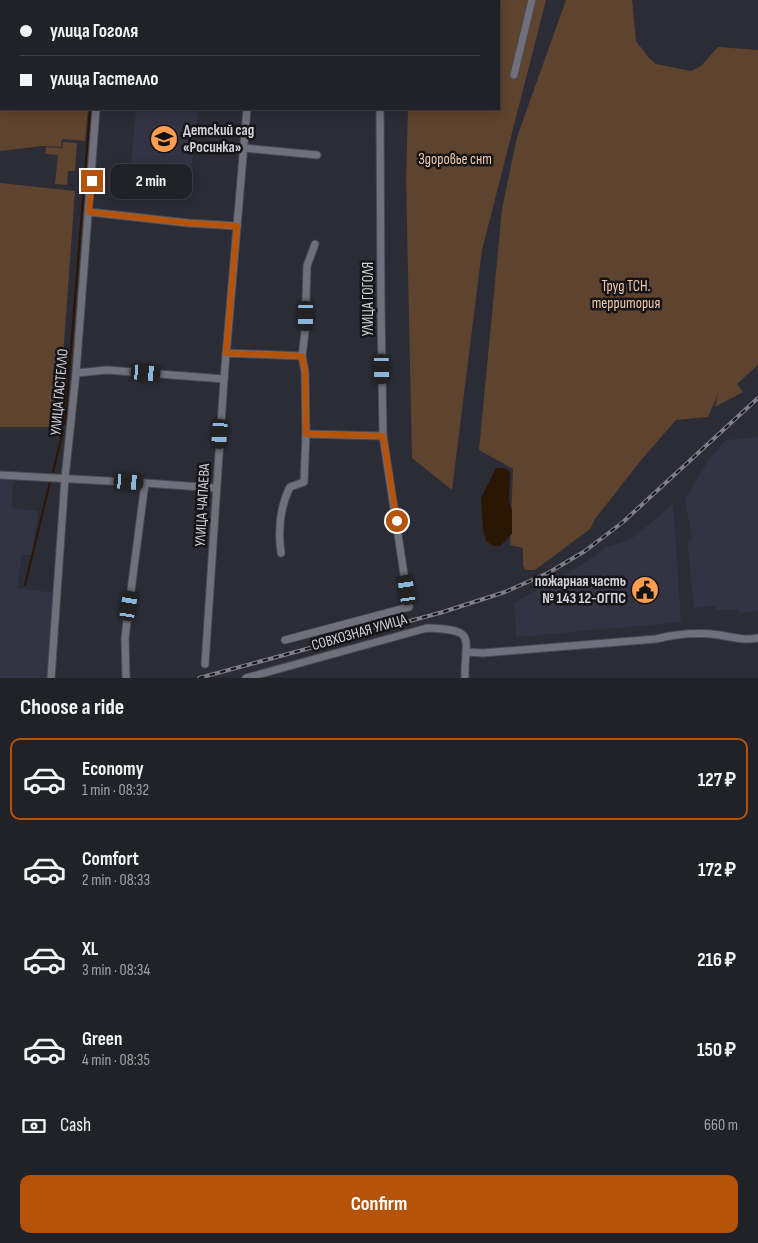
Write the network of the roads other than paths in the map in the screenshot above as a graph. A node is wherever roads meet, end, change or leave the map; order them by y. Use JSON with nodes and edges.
{"nodes":[{"id":1,"x":532,"y":0,"type":"edge"},
{"id":2,"x":514,"y":74,"type":"dead end"},
{"id":3,"x":96,"y":110,"type":"edge"},
{"id":4,"x":247,"y":110,"type":"edge"},
{"id":5,"x":380,"y":110,"type":"edge"},
{"id":6,"x":244,"y":148,"type":"junction"},
{"id":7,"x":318,"y":155,"type":"dead end"},
{"id":8,"x":89,"y":212,"type":"junction"},
{"id":9,"x":237,"y":226,"type":"junction"},
{"id":10,"x":315,"y":244,"type":"dead end"},
{"id":11,"x":226,"y":353,"type":"junction"},
{"id":12,"x":302,"y":356,"type":"junction"},
{"id":13,"x":76,"y":372,"type":"junction"},
{"id":14,"x":224,"y":379,"type":"junction"},
{"id":15,"x":306,"y":434,"type":"junction"},
{"id":16,"x":383,"y":436,"type":"junction"},
{"id":17,"x":0,"y":475,"type":"edge"},
{"id":18,"x":65,"y":478,"type":"junction"},
{"id":19,"x":145,"y":483,"type":"junction"},
{"id":20,"x":216,"y":488,"type":"junction"},
{"id":21,"x":281,"y":553,"type":"dead end"},
{"id":22,"x":758,"y":638,"type":"edge"},
{"id":23,"x":284,"y":640,"type":"dead end"},
{"id":24,"x":468,"y":652,"type":"junction"},
{"id":25,"x":205,"y":664,"type":"dead end"},
{"id":26,"x":51,"y":678,"type":"edge"},
{"id":27,"x":126,"y":678,"type":"edge"},
{"id":28,"x":246,"y":678,"type":"edge"},
{"id":29,"x":465,"y":678,"type":"edge"}],
"edges":[{"from":1,"to":2,"type":"street"},
{"from":3,"to":8,"type":"street","name":"УЛИЦА ГАСТЕЛЛО"},
{"from":4,"to":6,"type":"street","name":"УЛИЦА ЧАПАЕВА"},
{"from":5,"to":16,"type":"street","name":"УЛИЦА ГОГОЛЯ"},
{"from":6,"to":7,"type":"street"},
{"from":6,"to":9,"type":"street","name":"УЛИЦА ЧАПАЕВА"},
{"from":8,"to":9,"type":"street"},
{"from":8,"to":13,"type":"street","name":"УЛИЦА ГАСТЕЛЛО"},
{"from":9,"to":11,"type":"street","name":"УЛИЦА ЧАПАЕВА"},
{"from":10,"to":12,"type":"street"},
{"from":11,"to":12,"type":"street"},
{"from":11,"to":14,"type":"street","name":"УЛИЦА ЧАПАЕВА"},
{"from":12,"to":15,"type":"street"},
{"from":13,"to":14,"type":"street"},
{"from":13,"to":18,"type":"street","name":"УЛИЦА ГАСТЕЛЛО"},
{"from":14,"to":20,"type":"street","name":"УЛИЦА ЧАПАЕВА"},
{"from":15,"to":16,"type":"street"},
{"from":15,"to":21,"type":"street"},
{"from":16,"to":23,"type":"street","name":"УЛИЦА ГОГОЛЯ"},
{"from":17,"to":18,"type":"street"},
{"from":18,"to":19,"type":"street"},
{"from":18,"to":26,"type":"street","name":"УЛИЦА ГАСТЕЛЛО"},
{"from":19,"to":20,"type":"street"},
{"from":19,"to":27,"type":"street"},
{"from":20,"to":25,"type":"street","name":"УЛИЦА ЧАПАЕВА"},
{"from":22,"to":24,"type":"street"},
{"from":24,"to":28,"type":"street","name":"СОВХОЗНАЯ УЛИЦА"},
{"from":24,"to":29,"type":"street"}]}
